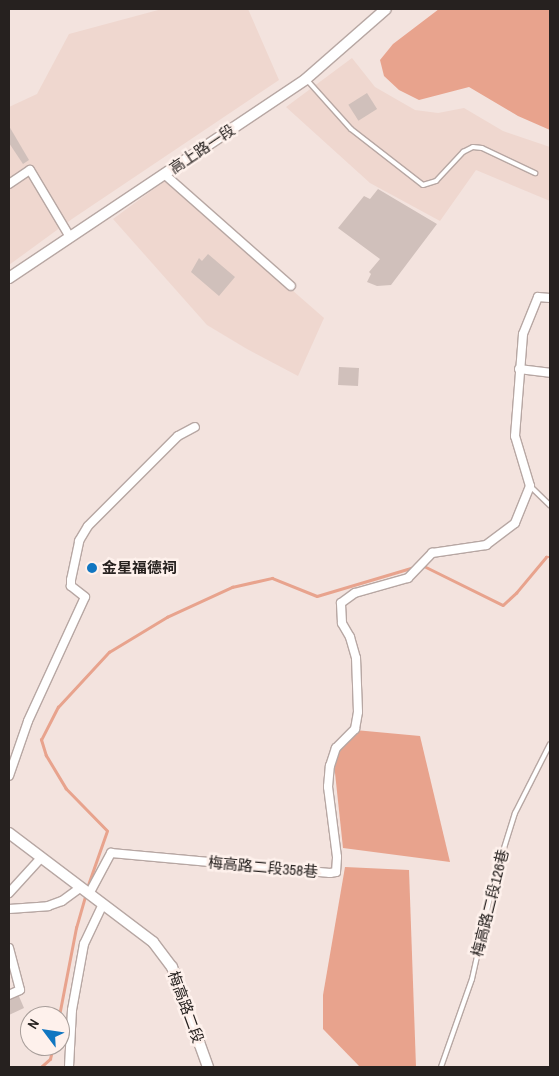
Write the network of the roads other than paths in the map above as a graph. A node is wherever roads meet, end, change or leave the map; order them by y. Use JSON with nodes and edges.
{"nodes":[{"id":1,"x":386,"y":9,"type":"edge"},
{"id":2,"x":306,"y":79,"type":"junction"},
{"id":3,"x":535,"y":173,"type":"dead end"},
{"id":4,"x":164,"y":174,"type":"junction"},
{"id":5,"x":9,"y":184,"type":"edge"},
{"id":6,"x":70,"y":237,"type":"junction"},
{"id":7,"x":9,"y":278,"type":"edge"},
{"id":8,"x":291,"y":286,"type":"dead end"},
{"id":9,"x":550,"y":298,"type":"edge"},
{"id":10,"x":519,"y":369,"type":"junction"},
{"id":11,"x":550,"y":374,"type":"edge"},
{"id":12,"x":195,"y":427,"type":"dead end"},
{"id":13,"x":530,"y":486,"type":"junction"},
{"id":14,"x":550,"y":505,"type":"edge"},
{"id":15,"x":550,"y":744,"type":"edge"},
{"id":16,"x":9,"y":776,"type":"edge"},
{"id":17,"x":9,"y":833,"type":"edge"},
{"id":18,"x":41,"y":858,"type":"junction"},
{"id":19,"x":85,"y":891,"type":"junction"},
{"id":20,"x":9,"y":893,"type":"edge"},
{"id":21,"x":103,"y":904,"type":"junction"},
{"id":22,"x":9,"y":909,"type":"edge"},
{"id":23,"x":9,"y":948,"type":"edge"},
{"id":24,"x":9,"y":995,"type":"edge"},
{"id":25,"x":69,"y":1067,"type":"edge"},
{"id":26,"x":208,"y":1067,"type":"edge"},
{"id":27,"x":441,"y":1067,"type":"edge"}],
"edges":[{"from":1,"to":2,"type":"street","name":"高上路一段"},
{"from":2,"to":3,"type":"lane"},
{"from":2,"to":4,"type":"street","name":"高上路一段"},
{"from":4,"to":6,"type":"street","name":"高上路一段"},
{"from":4,"to":8,"type":"street"},
{"from":5,"to":6,"type":"street"},
{"from":6,"to":7,"type":"street","name":"高上路一段"},
{"from":9,"to":10,"type":"street"},
{"from":10,"to":11,"type":"street"},
{"from":10,"to":13,"type":"street"},
{"from":12,"to":16,"type":"street"},
{"from":13,"to":14,"type":"lane"},
{"from":13,"to":19,"type":"street","name":"梅高路二段358巷"},
{"from":15,"to":27,"type":"lane","name":"梅高路二段126巷"},
{"from":17,"to":18,"type":"street","name":"梅高路二段"},
{"from":18,"to":19,"type":"street","name":"梅高路二段"},
{"from":18,"to":20,"type":"street"},
{"from":19,"to":21,"type":"street","name":"梅高路二段"},
{"from":19,"to":22,"type":"street"},
{"from":21,"to":25,"type":"street"},
{"from":21,"to":26,"type":"street","name":"梅高路二段"},
{"from":23,"to":24,"type":"street"}]}
